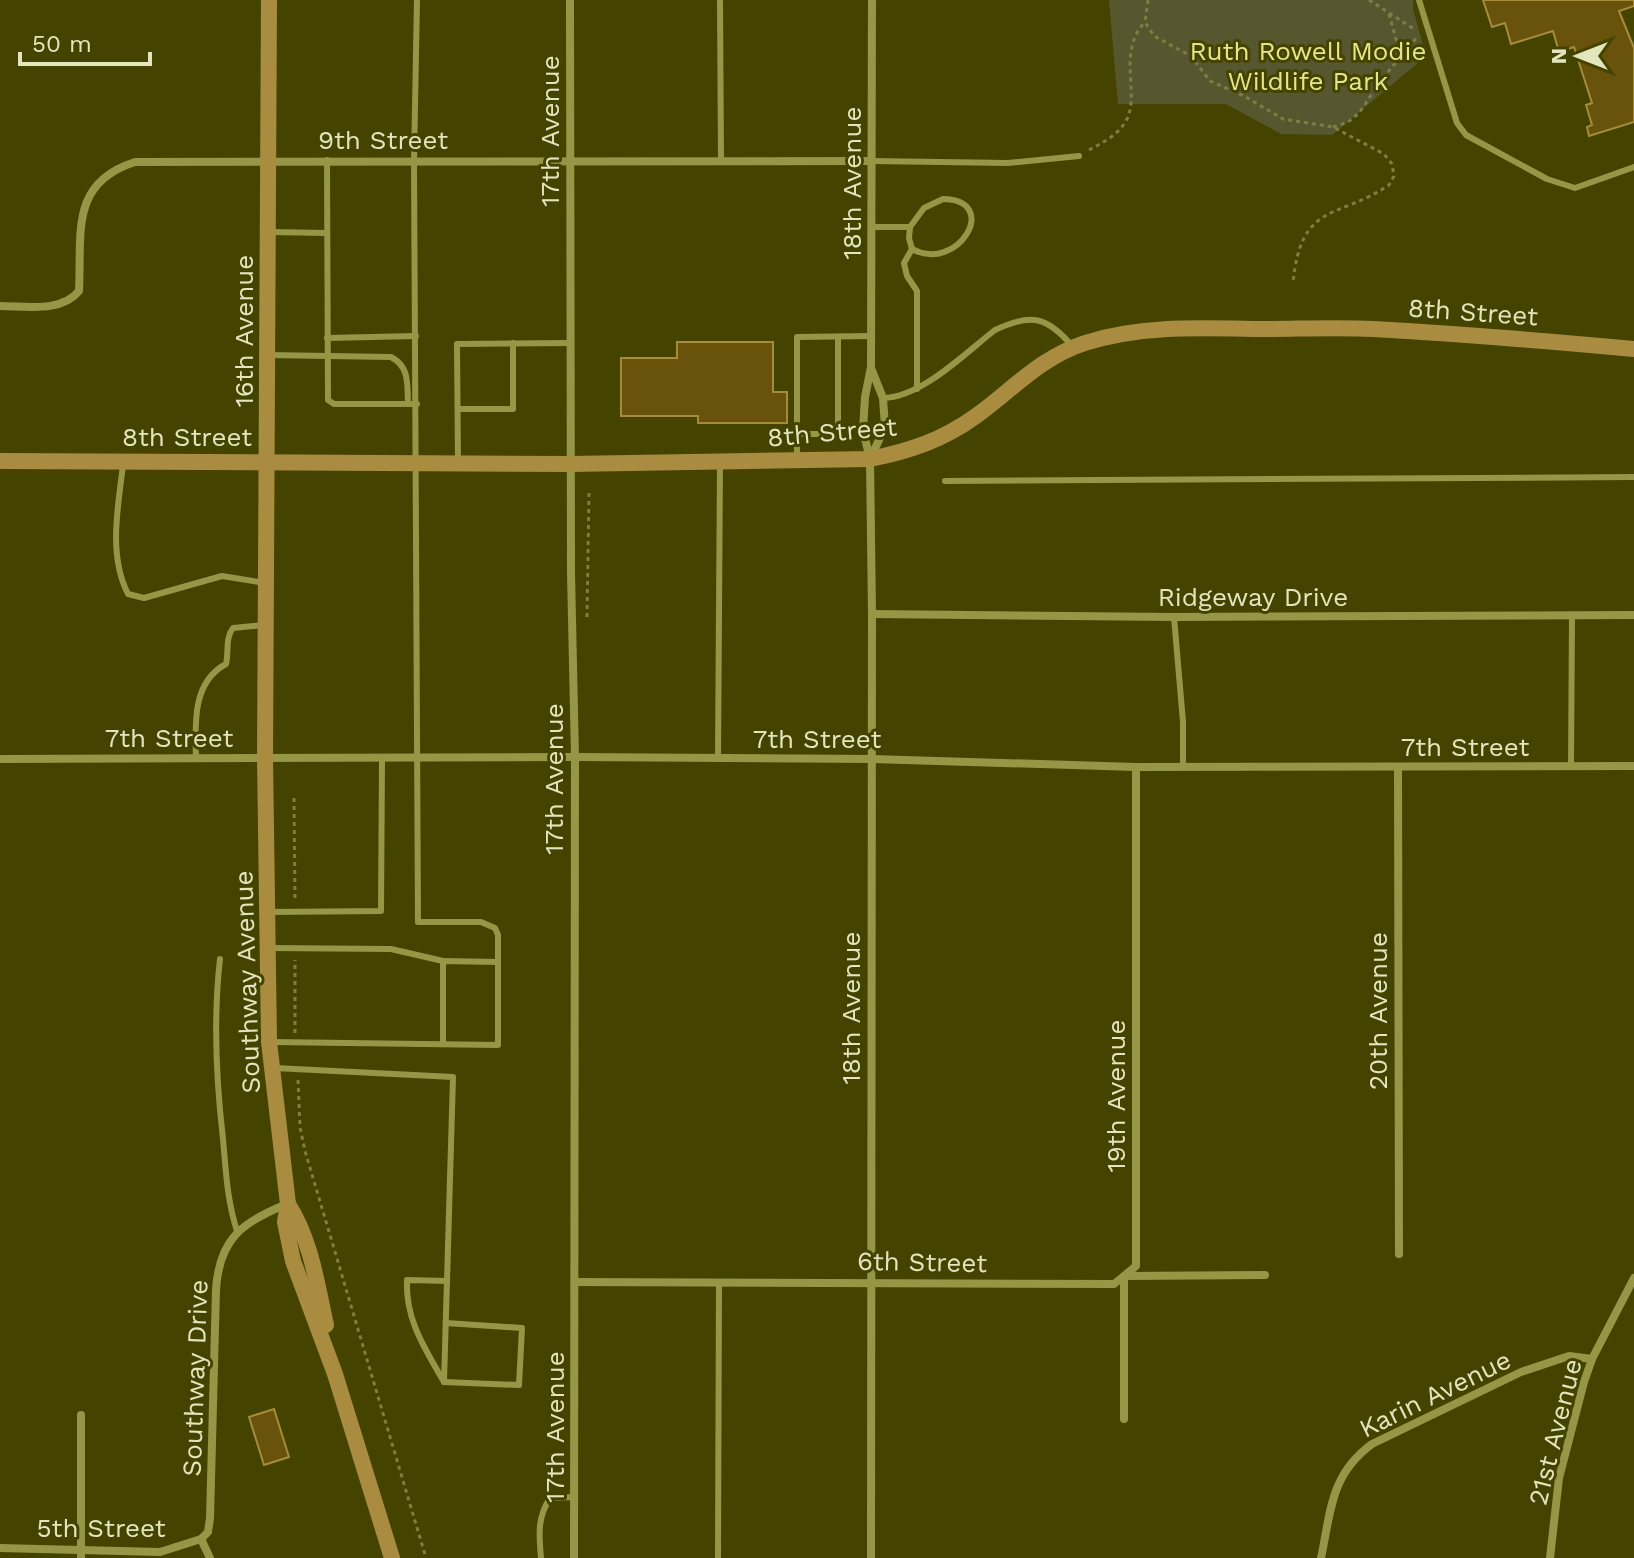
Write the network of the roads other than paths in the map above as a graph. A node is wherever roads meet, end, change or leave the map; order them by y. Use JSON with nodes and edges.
{"nodes":[{"id":1,"x":269,"y":0,"type":"edge"},
{"id":2,"x":417,"y":0,"type":"edge"},
{"id":3,"x":570,"y":0,"type":"edge"},
{"id":4,"x":720,"y":0,"type":"edge"},
{"id":5,"x":872,"y":0,"type":"edge"},
{"id":6,"x":1419,"y":0,"type":"edge"},
{"id":7,"x":1079,"y":156,"type":"road end"},
{"id":8,"x":268,"y":160,"type":"junction"},
{"id":9,"x":327,"y":160,"type":"junction"},
{"id":10,"x":414,"y":160,"type":"junction"},
{"id":11,"x":571,"y":160,"type":"junction"},
{"id":12,"x":721,"y":160,"type":"junction"},
{"id":13,"x":872,"y":161,"type":"junction"},
{"id":14,"x":1634,"y":167,"type":"edge"},
{"id":15,"x":872,"y":227,"type":"junction"},
{"id":16,"x":910,"y":227,"type":"junction"},
{"id":17,"x":268,"y":232,"type":"junction"},
{"id":18,"x":327,"y":233,"type":"junction"},
{"id":19,"x":912,"y":249,"type":"junction"},
{"id":20,"x":0,"y":306,"type":"edge"},
{"id":21,"x":416,"y":336,"type":"junction"},
{"id":22,"x":871,"y":336,"type":"junction"},
{"id":23,"x":838,"y":337,"type":"junction"},
{"id":24,"x":327,"y":338,"type":"junction"},
{"id":25,"x":513,"y":343,"type":"junction"},
{"id":26,"x":570,"y":343,"type":"junction"},
{"id":27,"x":1073,"y":347,"type":"junction"},
{"id":28,"x":1634,"y":349,"type":"edge"},
{"id":29,"x":267,"y":355,"type":"junction"},
{"id":30,"x":327,"y":355,"type":"junction"},
{"id":31,"x":871,"y":367,"type":"junction"},
{"id":32,"x":917,"y":389,"type":"junction"},
{"id":33,"x":883,"y":398,"type":"junction"},
{"id":34,"x":408,"y":404,"type":"junction"},
{"id":35,"x":417,"y":404,"type":"junction"},
{"id":36,"x":458,"y":409,"type":"junction"},
{"id":37,"x":797,"y":434,"type":"junction"},
{"id":38,"x":870,"y":459,"type":"junction"},
{"id":39,"x":0,"y":461,"type":"edge"},
{"id":40,"x":123,"y":461,"type":"junction"},
{"id":41,"x":267,"y":461,"type":"junction"},
{"id":42,"x":797,"y":462,"type":"junction"},
{"id":43,"x":418,"y":463,"type":"junction"},
{"id":44,"x":720,"y":463,"type":"junction"},
{"id":45,"x":458,"y":464,"type":"junction"},
{"id":46,"x":571,"y":464,"type":"junction"},
{"id":47,"x":1634,"y":477,"type":"edge"},
{"id":48,"x":945,"y":481,"type":"dead end"},
{"id":49,"x":266,"y":583,"type":"junction"},
{"id":50,"x":872,"y":614,"type":"junction"},
{"id":51,"x":1634,"y":615,"type":"edge"},
{"id":52,"x":1572,"y":616,"type":"junction"},
{"id":53,"x":1174,"y":617,"type":"junction"},
{"id":54,"x":266,"y":625,"type":"junction"},
{"id":55,"x":575,"y":757,"type":"junction"},
{"id":56,"x":196,"y":758,"type":"junction"},
{"id":57,"x":265,"y":758,"type":"junction"},
{"id":58,"x":0,"y":759,"type":"edge"},
{"id":59,"x":382,"y":759,"type":"junction"},
{"id":60,"x":418,"y":759,"type":"junction"},
{"id":61,"x":718,"y":759,"type":"junction"},
{"id":62,"x":872,"y":759,"type":"junction"},
{"id":63,"x":1634,"y":766,"type":"edge"},
{"id":64,"x":1136,"y":767,"type":"junction"},
{"id":65,"x":1183,"y":767,"type":"junction"},
{"id":66,"x":1398,"y":767,"type":"junction"},
{"id":67,"x":1571,"y":767,"type":"junction"},
{"id":68,"x":267,"y":912,"type":"junction"},
{"id":69,"x":267,"y":948,"type":"junction"},
{"id":70,"x":220,"y":959,"type":"dead end"},
{"id":71,"x":443,"y":961,"type":"junction"},
{"id":72,"x":498,"y":962,"type":"junction"},
{"id":73,"x":269,"y":1042,"type":"junction"},
{"id":74,"x":443,"y":1044,"type":"junction"},
{"id":75,"x":271,"y":1068,"type":"junction"},
{"id":76,"x":288,"y":1204,"type":"junction"},
{"id":77,"x":237,"y":1231,"type":"junction"},
{"id":78,"x":1399,"y":1254,"type":"dead end"},
{"id":79,"x":1265,"y":1275,"type":"dead end"},
{"id":80,"x":1124,"y":1276,"type":"junction"},
{"id":81,"x":1634,"y":1278,"type":"edge"},
{"id":82,"x":447,"y":1281,"type":"junction"},
{"id":83,"x":575,"y":1282,"type":"junction"},
{"id":84,"x":719,"y":1282,"type":"junction"},
{"id":85,"x":871,"y":1282,"type":"junction"},
{"id":86,"x":446,"y":1323,"type":"junction"},
{"id":87,"x":1592,"y":1359,"type":"junction"},
{"id":88,"x":444,"y":1382,"type":"junction"},
{"id":89,"x":81,"y":1415,"type":"dead end"},
{"id":90,"x":1124,"y":1419,"type":"dead end"},
{"id":91,"x":575,"y":1497,"type":"junction"},
{"id":92,"x":201,"y":1539,"type":"junction"},
{"id":93,"x":0,"y":1548,"type":"edge"},
{"id":94,"x":81,"y":1554,"type":"edge"},
{"id":95,"x":210,"y":1558,"type":"edge"},
{"id":96,"x":392,"y":1558,"type":"edge"},
{"id":97,"x":541,"y":1558,"type":"edge"},
{"id":98,"x":574,"y":1558,"type":"edge"},
{"id":99,"x":718,"y":1558,"type":"edge"},
{"id":100,"x":871,"y":1558,"type":"edge"},
{"id":101,"x":1321,"y":1558,"type":"edge"},
{"id":102,"x":1550,"y":1558,"type":"edge"}],
"edges":[{"from":1,"to":8,"type":"main road","name":"16th Avenue"},
{"from":2,"to":10,"type":"lane"},
{"from":3,"to":11,"type":"street","name":"17th Avenue"},
{"from":4,"to":12,"type":"lane"},
{"from":5,"to":13,"type":"street","name":"18th Avenue"},
{"from":6,"to":14,"type":"lane"},
{"from":7,"to":13,"type":"lane"},
{"from":8,"to":9,"type":"street","name":"9th Street"},
{"from":8,"to":17,"type":"main road","name":"16th Avenue"},
{"from":8,"to":20,"type":"street","name":"9th Street"},
{"from":9,"to":10,"type":"street","name":"9th Street"},
{"from":9,"to":18,"type":"lane"},
{"from":10,"to":11,"type":"street","name":"9th Street"},
{"from":10,"to":21,"type":"lane"},
{"from":11,"to":12,"type":"street","name":"9th Street"},
{"from":11,"to":26,"type":"street","name":"17th Avenue"},
{"from":12,"to":13,"type":"street","name":"9th Street"},
{"from":13,"to":15,"type":"street","name":"18th Avenue"},
{"from":15,"to":16,"type":"lane"},
{"from":15,"to":22,"type":"street","name":"18th Avenue"},
{"from":16,"to":19,"type":"lane"},
{"from":16,"to":19,"type":"lane"},
{"from":17,"to":18,"type":"lane"},
{"from":17,"to":29,"type":"main road","name":"16th Avenue"},
{"from":18,"to":24,"type":"lane"},
{"from":19,"to":32,"type":"lane"},
{"from":21,"to":24,"type":"lane"},
{"from":21,"to":35,"type":"lane"},
{"from":22,"to":23,"type":"lane"},
{"from":22,"to":31,"type":"street","name":"18th Avenue"},
{"from":23,"to":37,"type":"lane"},
{"from":23,"to":37,"type":"lane"},
{"from":24,"to":30,"type":"lane"},
{"from":25,"to":26,"type":"lane"},
{"from":25,"to":36,"type":"lane"},
{"from":25,"to":36,"type":"lane"},
{"from":26,"to":46,"type":"street","name":"17th Avenue"},
{"from":27,"to":28,"type":"main road","name":"8th Street"},
{"from":27,"to":32,"type":"lane"},
{"from":27,"to":38,"type":"main road","name":"8th Street"},
{"from":29,"to":30,"type":"lane"},
{"from":29,"to":41,"type":"main road","name":"16th Avenue"},
{"from":30,"to":34,"type":"lane"},
{"from":30,"to":34,"type":"lane"},
{"from":31,"to":33,"type":"street","name":"18th Avenue"},
{"from":31,"to":38,"type":"street","name":"18th Avenue"},
{"from":32,"to":33,"type":"lane"},
{"from":33,"to":38,"type":"street","name":"18th Avenue"},
{"from":34,"to":35,"type":"lane"},
{"from":35,"to":43,"type":"lane"},
{"from":36,"to":45,"type":"lane"},
{"from":37,"to":42,"type":"lane"},
{"from":38,"to":42,"type":"main road","name":"8th Street"},
{"from":38,"to":50,"type":"street","name":"18th Avenue"},
{"from":39,"to":40,"type":"main road","name":"8th Street"},
{"from":40,"to":41,"type":"main road","name":"8th Street"},
{"from":40,"to":49,"type":"lane"},
{"from":41,"to":43,"type":"main road","name":"8th Street"},
{"from":41,"to":49,"type":"main road","name":"16th Avenue"},
{"from":42,"to":44,"type":"main road","name":"8th Street"},
{"from":43,"to":45,"type":"main road","name":"8th Street"},
{"from":43,"to":60,"type":"lane"},
{"from":44,"to":46,"type":"main road","name":"8th Street"},
{"from":44,"to":61,"type":"lane"},
{"from":45,"to":46,"type":"main road","name":"8th Street"},
{"from":46,"to":55,"type":"street","name":"17th Avenue"},
{"from":47,"to":48,"type":"lane"},
{"from":49,"to":54,"type":"main road","name":"16th Avenue"},
{"from":50,"to":53,"type":"street","name":"Ridgeway Drive"},
{"from":50,"to":62,"type":"street","name":"18th Avenue"},
{"from":51,"to":52,"type":"street","name":"Ridgeway Drive"},
{"from":52,"to":53,"type":"street","name":"Ridgeway Drive"},
{"from":52,"to":67,"type":"lane"},
{"from":53,"to":65,"type":"lane"},
{"from":54,"to":56,"type":"lane"},
{"from":54,"to":57,"type":"main road","name":"16th Avenue"},
{"from":55,"to":60,"type":"street","name":"7th Street"},
{"from":55,"to":61,"type":"street","name":"7th Street"},
{"from":55,"to":83,"type":"street","name":"17th Avenue"},
{"from":56,"to":57,"type":"street","name":"7th Street"},
{"from":56,"to":58,"type":"street","name":"7th Street"},
{"from":57,"to":59,"type":"street","name":"7th Street"},
{"from":57,"to":68,"type":"main road","name":"Southway Avenue"},
{"from":59,"to":60,"type":"street","name":"7th Street"},
{"from":59,"to":68,"type":"lane"},
{"from":60,"to":72,"type":"lane"},
{"from":61,"to":62,"type":"street","name":"7th Street"},
{"from":62,"to":64,"type":"street","name":"7th Street"},
{"from":62,"to":85,"type":"street","name":"18th Avenue"},
{"from":63,"to":67,"type":"street","name":"7th Street"},
{"from":64,"to":65,"type":"street","name":"7th Street"},
{"from":64,"to":80,"type":"street","name":"19th Avenue"},
{"from":65,"to":66,"type":"street","name":"7th Street"},
{"from":66,"to":67,"type":"street","name":"7th Street"},
{"from":66,"to":78,"type":"street","name":"20th Avenue"},
{"from":68,"to":69,"type":"main road","name":"Southway Avenue"},
{"from":69,"to":71,"type":"lane"},
{"from":69,"to":73,"type":"main road","name":"Southway Avenue"},
{"from":70,"to":77,"type":"lane"},
{"from":71,"to":72,"type":"lane"},
{"from":71,"to":74,"type":"lane"},
{"from":72,"to":74,"type":"lane"},
{"from":73,"to":74,"type":"lane"},
{"from":73,"to":75,"type":"main road","name":"Southway Avenue"},
{"from":75,"to":76,"type":"main road","name":"Southway Avenue"},
{"from":75,"to":82,"type":"lane"},
{"from":76,"to":77,"type":"street"},
{"from":76,"to":96,"type":"main road","name":"Southway Avenue"},
{"from":77,"to":92,"type":"street","name":"Southway Drive"},
{"from":79,"to":80,"type":"street","name":"6th Street"},
{"from":80,"to":85,"type":"street","name":"6th Street"},
{"from":80,"to":90,"type":"street","name":"19th Avenue"},
{"from":81,"to":87,"type":"street","name":"21st Avenue"},
{"from":82,"to":86,"type":"lane"},
{"from":82,"to":88,"type":"lane"},
{"from":83,"to":84,"type":"street","name":"6th Street"},
{"from":83,"to":91,"type":"street","name":"17th Avenue"},
{"from":84,"to":85,"type":"street","name":"6th Street"},
{"from":84,"to":99,"type":"lane"},
{"from":85,"to":100,"type":"street","name":"18th Avenue"},
{"from":86,"to":88,"type":"lane"},
{"from":86,"to":88,"type":"lane"},
{"from":87,"to":101,"type":"street","name":"Karin Avenue"},
{"from":87,"to":102,"type":"street","name":"21st Avenue"},
{"from":89,"to":94,"type":"street"},
{"from":91,"to":97,"type":"lane"},
{"from":91,"to":98,"type":"street","name":"17th Avenue"},
{"from":92,"to":94,"type":"street","name":"5th Street"},
{"from":92,"to":95,"type":"street"},
{"from":93,"to":94,"type":"street","name":"5th Street"}]}
